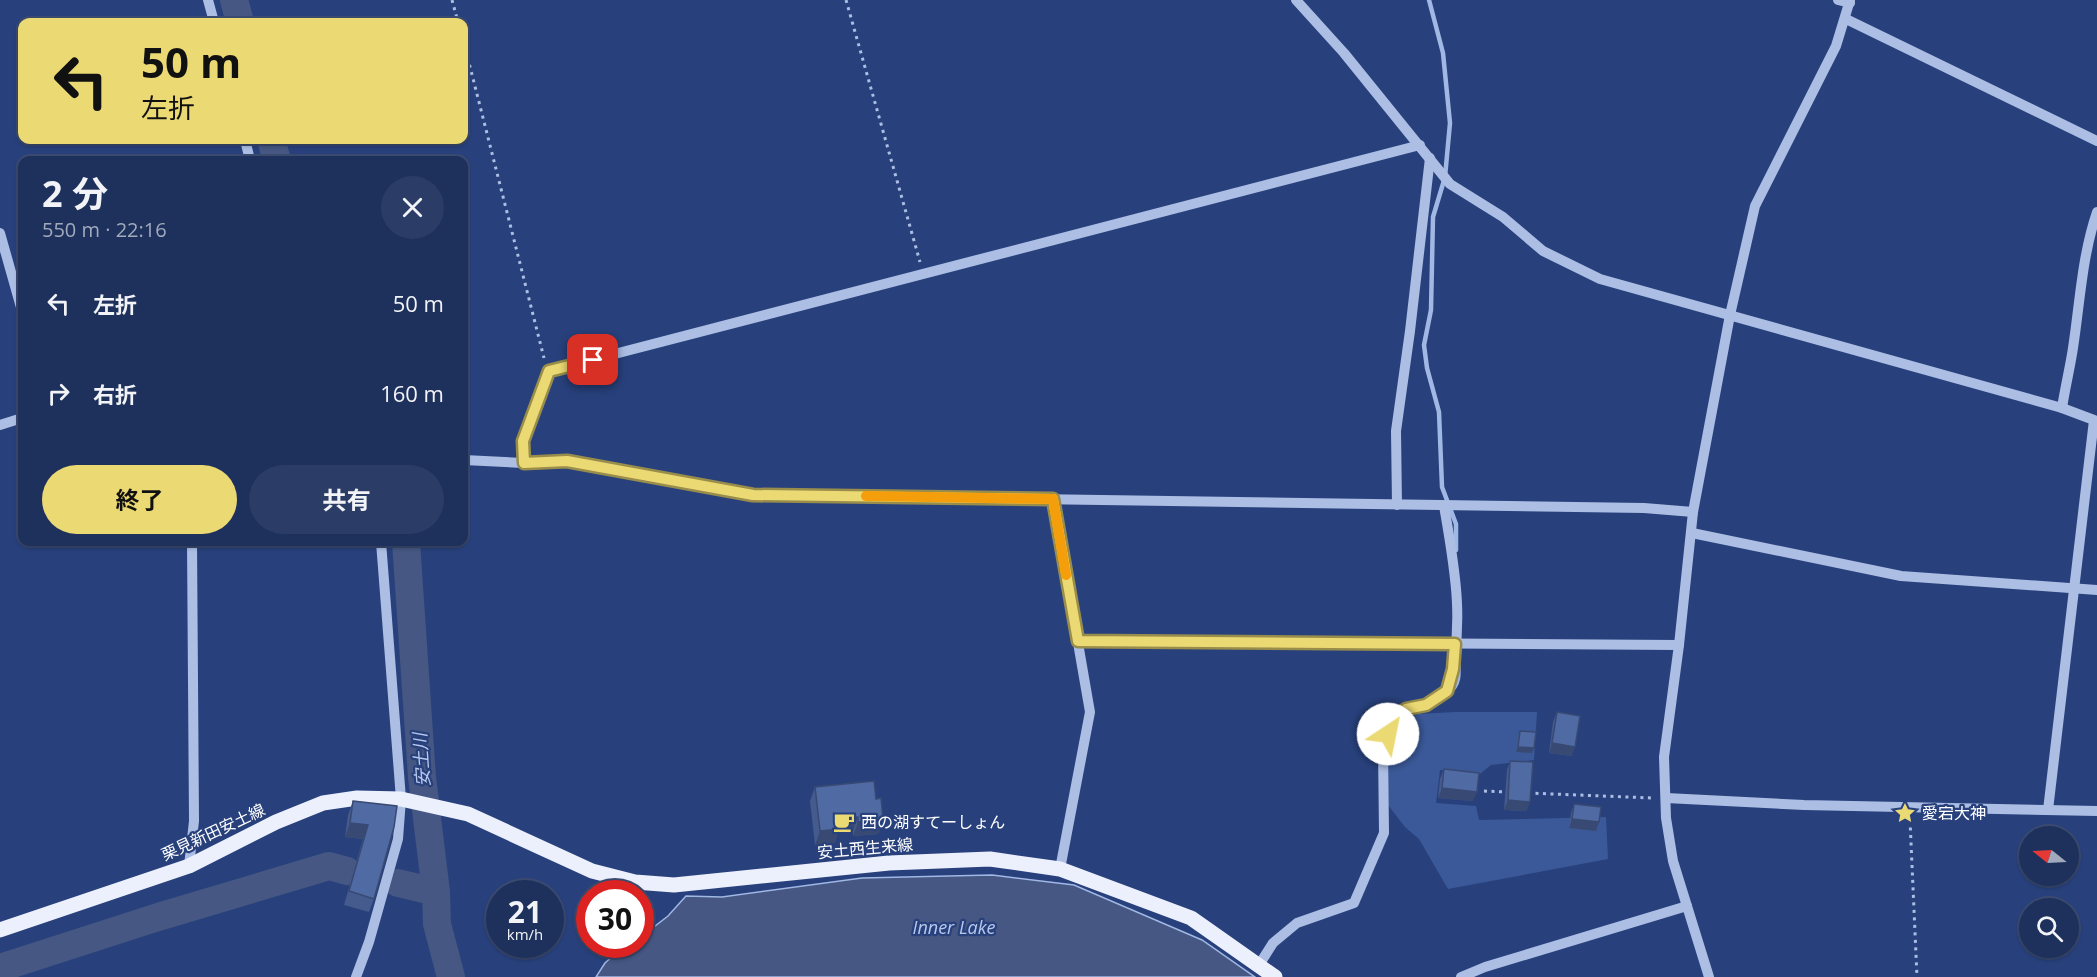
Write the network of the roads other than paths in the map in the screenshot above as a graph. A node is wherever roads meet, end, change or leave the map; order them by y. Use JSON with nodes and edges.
{"nodes":[{"id":1,"x":208,"y":0,"type":"edge"},
{"id":2,"x":1296,"y":0,"type":"edge"},
{"id":3,"x":1838,"y":0,"type":"edge"},
{"id":4,"x":1850,"y":2,"type":"edge"},
{"id":5,"x":213,"y":18,"type":"edge"},
{"id":6,"x":1846,"y":19,"type":"junction"},
{"id":7,"x":2097,"y":141,"type":"edge"},
{"id":8,"x":1420,"y":145,"type":"junction"},
{"id":9,"x":1433,"y":163,"type":"junction"},
{"id":10,"x":2097,"y":212,"type":"edge"},
{"id":11,"x":0,"y":233,"type":"edge"},
{"id":12,"x":18,"y":297,"type":"edge"},
{"id":13,"x":1730,"y":315,"type":"junction"},
{"id":14,"x":2062,"y":408,"type":"junction"},
{"id":15,"x":18,"y":419,"type":"edge"},
{"id":16,"x":2096,"y":420,"type":"edge"},
{"id":17,"x":0,"y":425,"type":"edge"},
{"id":18,"x":468,"y":460,"type":"edge"},
{"id":19,"x":524,"y":463,"type":"junction"},
{"id":20,"x":1053,"y":499,"type":"junction"},
{"id":21,"x":1397,"y":505,"type":"junction"},
{"id":22,"x":1444,"y":506,"type":"junction"},
{"id":23,"x":1693,"y":512,"type":"junction"},
{"id":24,"x":1692,"y":533,"type":"junction"},
{"id":25,"x":192,"y":546,"type":"edge"},
{"id":26,"x":381,"y":546,"type":"edge"},
{"id":27,"x":2074,"y":589,"type":"junction"},
{"id":28,"x":2097,"y":590,"type":"edge"},
{"id":29,"x":1078,"y":641,"type":"junction"},
{"id":30,"x":1455,"y":644,"type":"junction"},
{"id":31,"x":1679,"y":645,"type":"junction"},
{"id":32,"x":1666,"y":798,"type":"junction"},
{"id":33,"x":404,"y":799,"type":"junction"},
{"id":34,"x":445,"y":807,"type":"joint"},
{"id":35,"x":2048,"y":810,"type":"junction"},
{"id":36,"x":2097,"y":811,"type":"edge"},
{"id":37,"x":189,"y":866,"type":"junction"},
{"id":38,"x":1060,"y":869,"type":"junction"},
{"id":39,"x":1687,"y":906,"type":"junction"},
{"id":40,"x":0,"y":930,"type":"edge"},
{"id":41,"x":1259,"y":965,"type":"junction"},
{"id":42,"x":356,"y":977,"type":"edge"},
{"id":43,"x":1275,"y":977,"type":"edge"},
{"id":44,"x":1461,"y":977,"type":"edge"},
{"id":45,"x":1709,"y":977,"type":"edge"}],
"edges":[{"from":1,"to":5,"type":"street"},
{"from":2,"to":8,"type":"street"},
{"from":3,"to":4,"type":"street"},
{"from":4,"to":6,"type":"street"},
{"from":6,"to":7,"type":"street"},
{"from":6,"to":13,"type":"street"},
{"from":8,"to":9,"type":"street"},
{"from":8,"to":19,"type":"street"},
{"from":9,"to":13,"type":"street"},
{"from":9,"to":21,"type":"street"},
{"from":10,"to":14,"type":"street"},
{"from":11,"to":12,"type":"street"},
{"from":13,"to":14,"type":"street"},
{"from":13,"to":23,"type":"street"},
{"from":14,"to":16,"type":"street"},
{"from":15,"to":17,"type":"street"},
{"from":16,"to":27,"type":"street"},
{"from":18,"to":19,"type":"street"},
{"from":19,"to":20,"type":"street"},
{"from":20,"to":21,"type":"street"},
{"from":20,"to":29,"type":"street"},
{"from":21,"to":22,"type":"street"},
{"from":22,"to":23,"type":"street"},
{"from":22,"to":30,"type":"street"},
{"from":23,"to":24,"type":"street"},
{"from":24,"to":27,"type":"street"},
{"from":24,"to":31,"type":"street"},
{"from":25,"to":37,"type":"street"},
{"from":26,"to":33,"type":"street"},
{"from":27,"to":28,"type":"street"},
{"from":27,"to":35,"type":"street"},
{"from":29,"to":30,"type":"street"},
{"from":29,"to":38,"type":"street"},
{"from":30,"to":31,"type":"street"},
{"from":30,"to":41,"type":"street"},
{"from":31,"to":32,"type":"street"},
{"from":32,"to":35,"type":"street"},
{"from":32,"to":39,"type":"street"},
{"from":33,"to":34,"type":"main road","name":"栗見新田安土線"},
{"from":33,"to":37,"type":"main road","name":"栗見新田安土線"},
{"from":33,"to":42,"type":"street"},
{"from":34,"to":38,"type":"main road","name":"安土西生来線"},
{"from":35,"to":36,"type":"street"},
{"from":37,"to":40,"type":"main road","name":"栗見新田安土線"},
{"from":38,"to":41,"type":"main road","name":"安土西生来線"},
{"from":39,"to":44,"type":"street"},
{"from":39,"to":45,"type":"street"},
{"from":41,"to":43,"type":"main road","name":"安土西生来線"}]}
